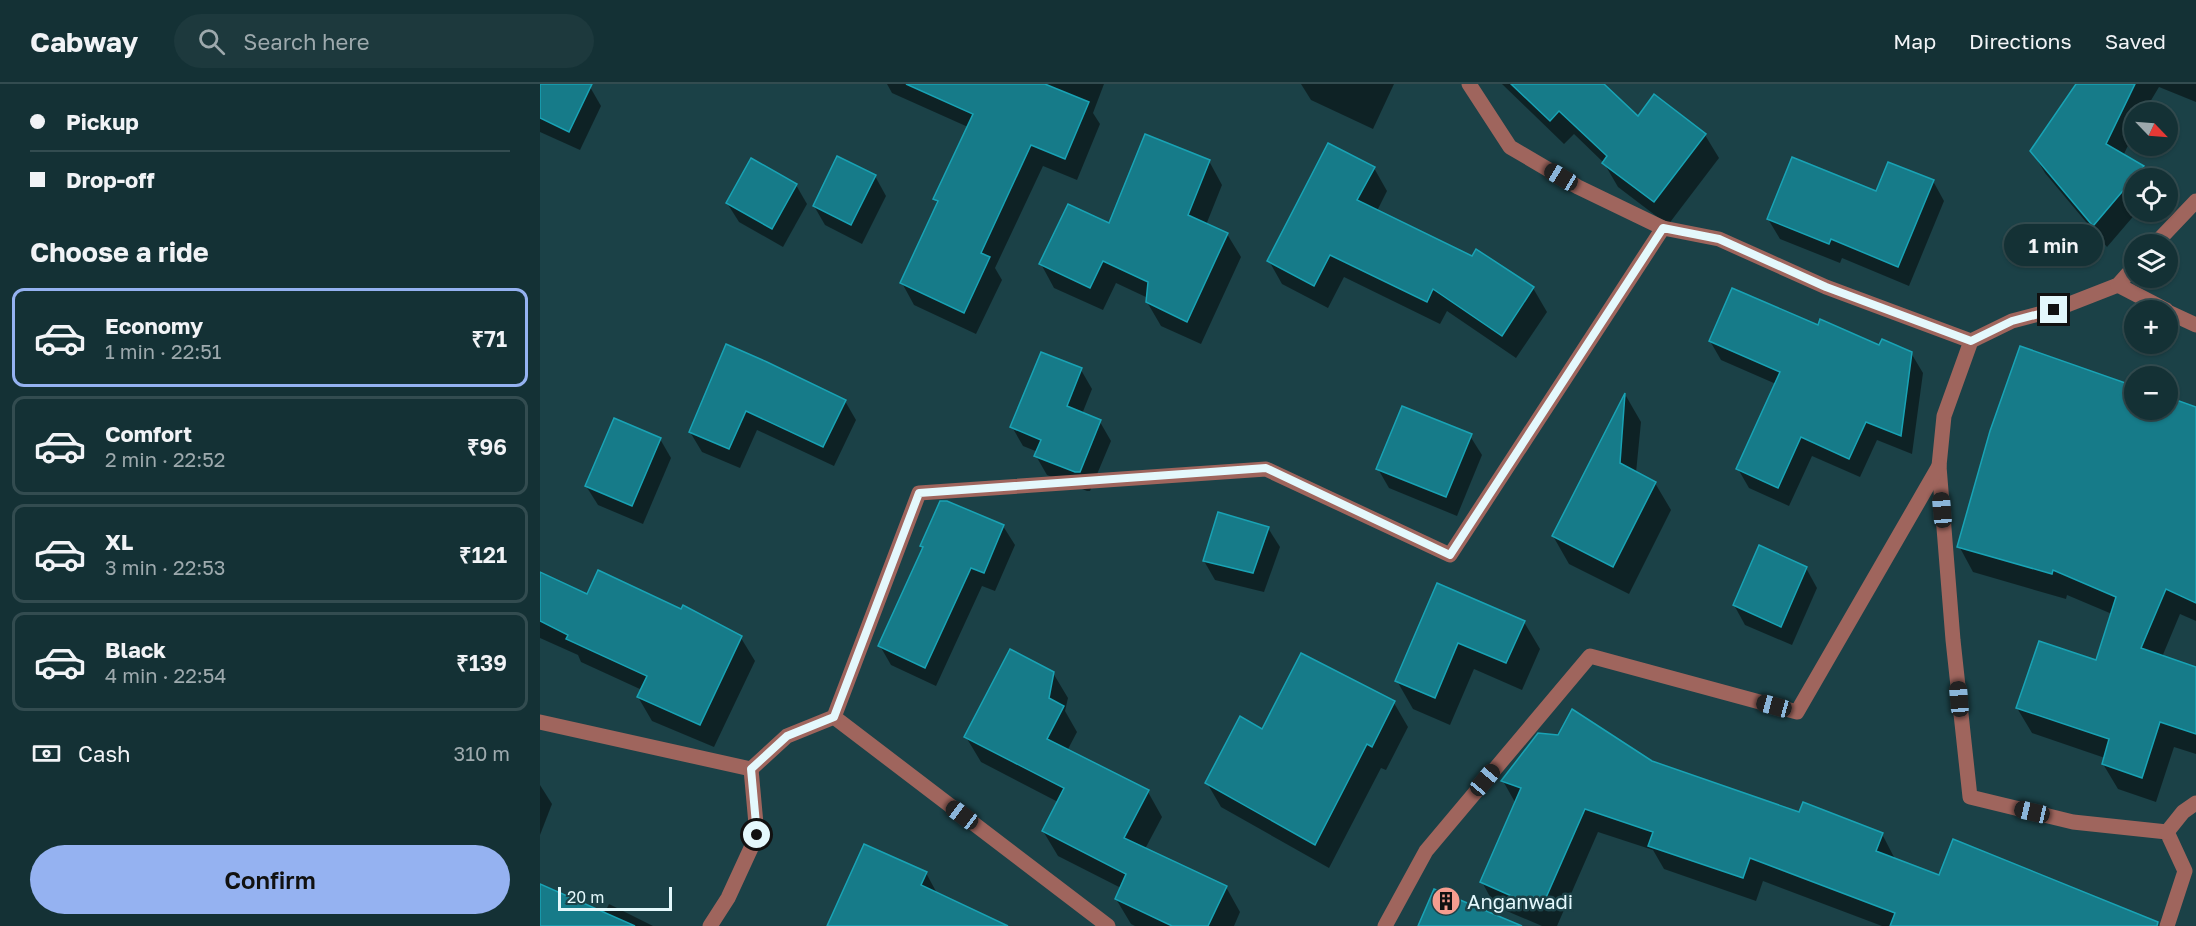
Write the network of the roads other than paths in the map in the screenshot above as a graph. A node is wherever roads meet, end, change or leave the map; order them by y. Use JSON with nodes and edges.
{"nodes":[{"id":1,"x":1469,"y":84,"type":"edge"},
{"id":2,"x":2196,"y":201,"type":"edge"},
{"id":3,"x":1663,"y":228,"type":"junction"},
{"id":4,"x":2165,"y":234,"type":"edge"},
{"id":5,"x":2124,"y":278,"type":"edge"},
{"id":6,"x":2118,"y":285,"type":"junction"},
{"id":7,"x":2146,"y":300,"type":"edge"},
{"id":8,"x":2178,"y":316,"type":"edge"},
{"id":9,"x":2196,"y":325,"type":"edge"},
{"id":10,"x":1971,"y":341,"type":"junction"},
{"id":11,"x":1939,"y":466,"type":"junction"},
{"id":12,"x":834,"y":717,"type":"junction"},
{"id":13,"x":540,"y":722,"type":"edge"},
{"id":14,"x":751,"y":769,"type":"junction"},
{"id":15,"x":2196,"y":804,"type":"edge"},
{"id":16,"x":2167,"y":832,"type":"junction"},
{"id":17,"x":710,"y":926,"type":"edge"},
{"id":18,"x":1108,"y":926,"type":"edge"},
{"id":19,"x":1385,"y":926,"type":"edge"},
{"id":20,"x":2167,"y":926,"type":"edge"}],
"edges":[{"from":1,"to":3,"type":"street"},
{"from":2,"to":4,"type":"street"},
{"from":3,"to":10,"type":"street"},
{"from":3,"to":12,"type":"street"},
{"from":5,"to":6,"type":"street"},
{"from":6,"to":7,"type":"street"},
{"from":6,"to":10,"type":"street"},
{"from":8,"to":9,"type":"street"},
{"from":10,"to":11,"type":"street"},
{"from":11,"to":16,"type":"street"},
{"from":11,"to":19,"type":"street"},
{"from":12,"to":14,"type":"street"},
{"from":12,"to":18,"type":"street"},
{"from":13,"to":14,"type":"street"},
{"from":14,"to":17,"type":"street"},
{"from":15,"to":16,"type":"street"},
{"from":16,"to":20,"type":"street"}]}
